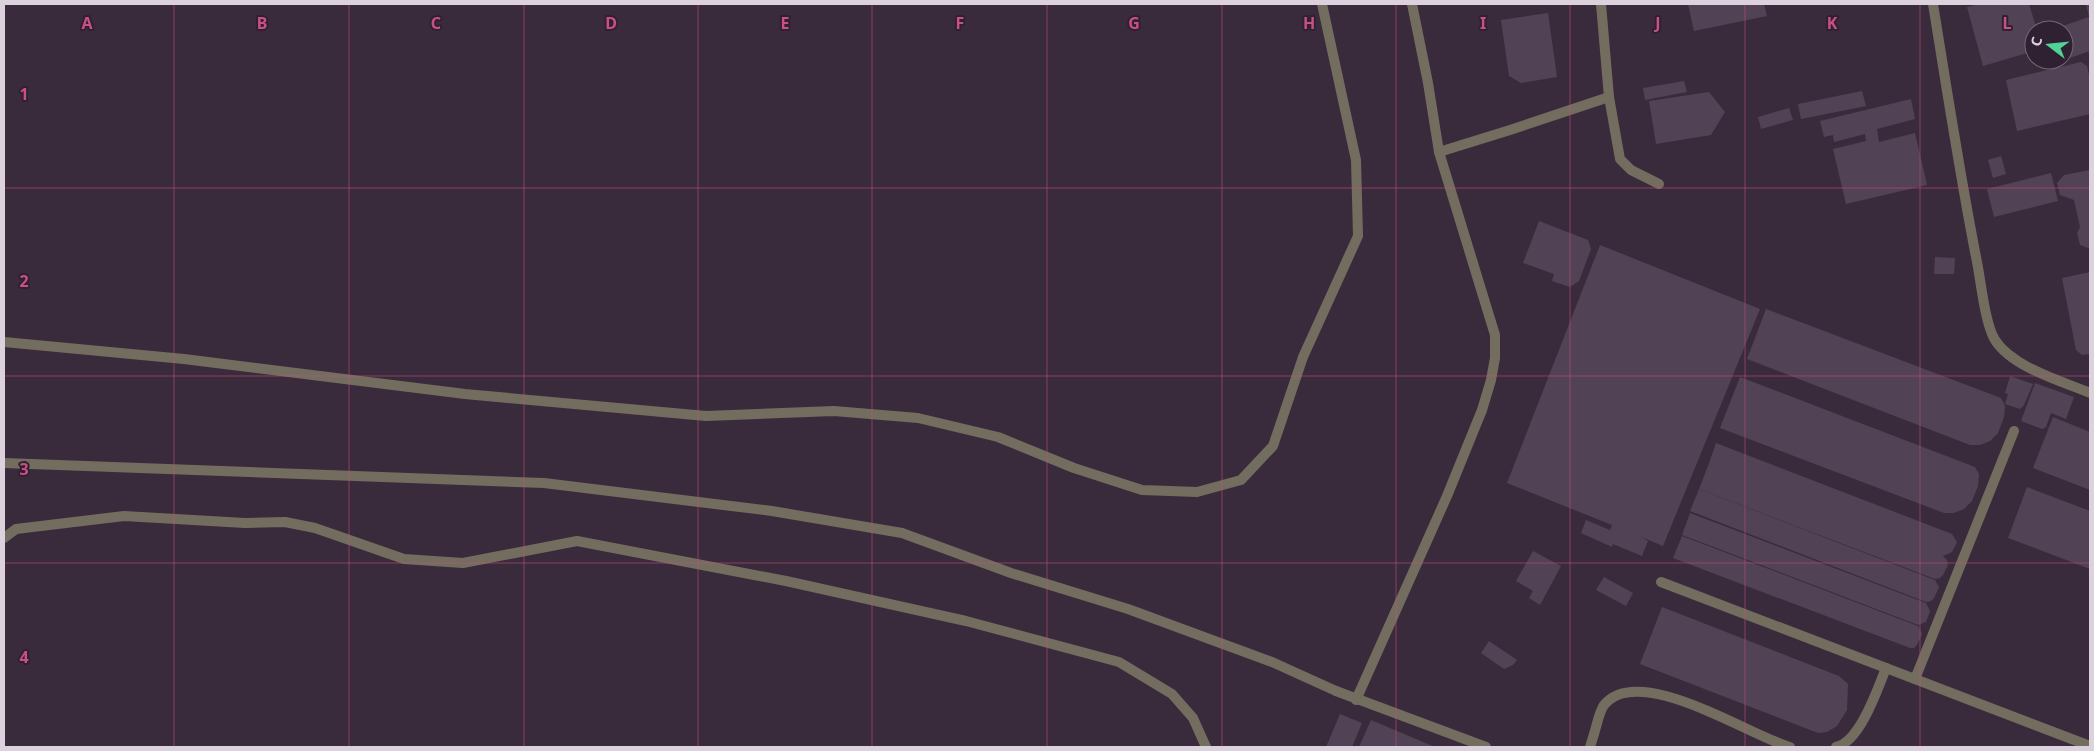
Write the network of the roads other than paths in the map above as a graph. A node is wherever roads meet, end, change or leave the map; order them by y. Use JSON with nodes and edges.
{"nodes":[{"id":1,"x":1322,"y":4,"type":"edge"},
{"id":2,"x":1412,"y":4,"type":"edge"},
{"id":3,"x":1601,"y":4,"type":"edge"},
{"id":4,"x":1933,"y":4,"type":"edge"},
{"id":5,"x":1609,"y":97,"type":"junction"},
{"id":6,"x":1439,"y":152,"type":"junction"},
{"id":7,"x":1659,"y":184,"type":"dead end"},
{"id":8,"x":4,"y":342,"type":"edge"},
{"id":9,"x":2090,"y":393,"type":"edge"},
{"id":10,"x":2014,"y":431,"type":"dead end"},
{"id":11,"x":4,"y":463,"type":"edge"},
{"id":12,"x":4,"y":538,"type":"edge"},
{"id":13,"x":1661,"y":582,"type":"dead end"},
{"id":14,"x":1886,"y":668,"type":"junction"},
{"id":15,"x":1916,"y":679,"type":"junction"},
{"id":16,"x":1356,"y":700,"type":"junction"},
{"id":17,"x":2090,"y":746,"type":"edge"},
{"id":18,"x":1206,"y":747,"type":"edge"},
{"id":19,"x":1486,"y":747,"type":"edge"},
{"id":20,"x":1590,"y":747,"type":"edge"},
{"id":21,"x":1790,"y":747,"type":"edge"},
{"id":22,"x":1836,"y":747,"type":"edge"}],
"edges":[{"from":1,"to":8,"type":"street"},
{"from":2,"to":6,"type":"street"},
{"from":3,"to":5,"type":"street"},
{"from":4,"to":9,"type":"street"},
{"from":5,"to":6,"type":"street"},
{"from":5,"to":7,"type":"street"},
{"from":6,"to":16,"type":"street"},
{"from":10,"to":15,"type":"street"},
{"from":11,"to":16,"type":"street"},
{"from":12,"to":18,"type":"street"},
{"from":13,"to":14,"type":"street"},
{"from":14,"to":15,"type":"street"},
{"from":14,"to":22,"type":"street"},
{"from":15,"to":17,"type":"street"},
{"from":16,"to":19,"type":"street"},
{"from":20,"to":21,"type":"street"}]}
